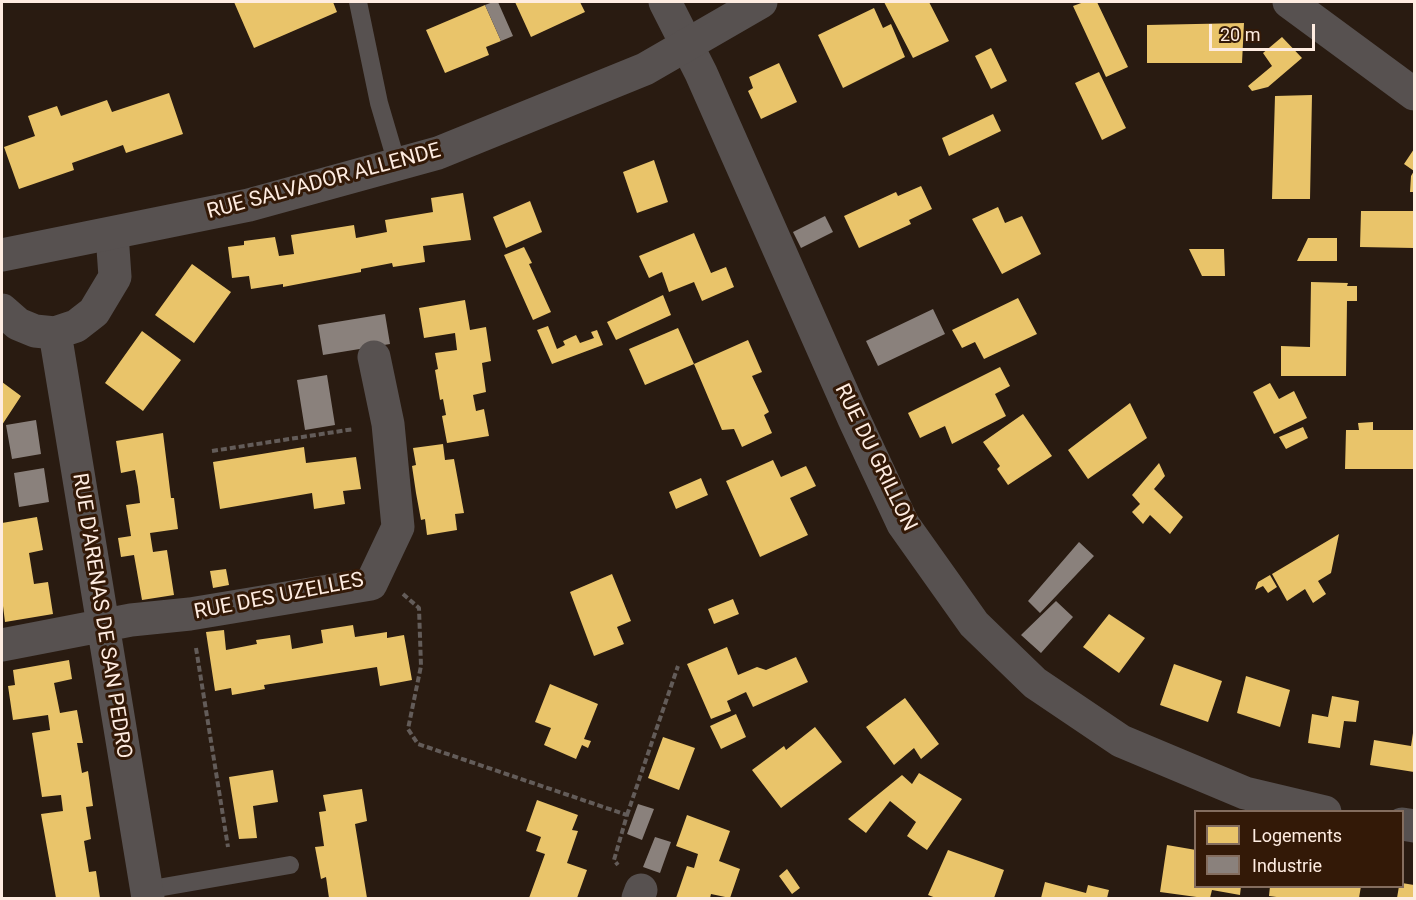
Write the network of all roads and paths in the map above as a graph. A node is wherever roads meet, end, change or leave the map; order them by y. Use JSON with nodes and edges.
{"nodes":[{"id":1,"x":358,"y":2,"type":"edge"},
{"id":2,"x":665,"y":2,"type":"edge"},
{"id":3,"x":761,"y":2,"type":"edge"},
{"id":4,"x":1289,"y":2,"type":"edge"},
{"id":5,"x":687,"y":45,"type":"junction"},
{"id":6,"x":1409,"y":80,"type":"edge"},
{"id":7,"x":397,"y":164,"type":"junction"},
{"id":8,"x":112,"y":234,"type":"junction"},
{"id":9,"x":2,"y":255,"type":"edge"},
{"id":10,"x":2,"y":310,"type":"edge"},
{"id":11,"x":55,"y":333,"type":"junction"},
{"id":12,"x":374,"y":357,"type":"dead end"},
{"id":13,"x":388,"y":424,"type":"junction"},
{"id":14,"x":212,"y":451,"type":"dead end"},
{"id":15,"x":371,"y":584,"type":"junction"},
{"id":16,"x":190,"y":614,"type":"junction"},
{"id":17,"x":101,"y":627,"type":"junction"},
{"id":18,"x":2,"y":645,"type":"edge"},
{"id":19,"x":678,"y":666,"type":"dead end"},
{"id":20,"x":1315,"y":810,"type":"edge"},
{"id":21,"x":627,"y":815,"type":"junction"},
{"id":22,"x":290,"y":865,"type":"dead end"},
{"id":23,"x":233,"y":875,"type":"junction"},
{"id":24,"x":147,"y":894,"type":"edge"},
{"id":25,"x":640,"y":895,"type":"edge"}],
"edges":[{"from":1,"to":7,"type":"lane"},
{"from":2,"to":5,"type":"street","name":"RUE DU GRILLON"},
{"from":3,"to":5,"type":"street","name":"RUE SALVADOR ALLENDE"},
{"from":4,"to":6,"type":"street"},
{"from":5,"to":7,"type":"street","name":"RUE SALVADOR ALLENDE"},
{"from":5,"to":20,"type":"street","name":"RUE DU GRILLON"},
{"from":7,"to":8,"type":"street","name":"RUE SALVADOR ALLENDE"},
{"from":8,"to":9,"type":"street","name":"RUE SALVADOR ALLENDE"},
{"from":8,"to":11,"type":"street"},
{"from":10,"to":11,"type":"street"},
{"from":11,"to":17,"type":"street","name":"RUE D'ARENAS DE SAN PEDRO"},
{"from":12,"to":13,"type":"street","name":"RUE DES UZELLES"},
{"from":13,"to":14,"type":"path"},
{"from":13,"to":15,"type":"street","name":"RUE DES UZELLES"},
{"from":15,"to":16,"type":"street","name":"RUE DES UZELLES"},
{"from":15,"to":21,"type":"path"},
{"from":16,"to":17,"type":"street","name":"RUE DES UZELLES"},
{"from":16,"to":23,"type":"path"},
{"from":17,"to":18,"type":"street","name":"RUE DES UZELLES"},
{"from":17,"to":24,"type":"street","name":"RUE D'ARENAS DE SAN PEDRO"},
{"from":19,"to":21,"type":"path"},
{"from":21,"to":25,"type":"path"},
{"from":22,"to":23,"type":"lane"},
{"from":23,"to":24,"type":"lane"}]}
